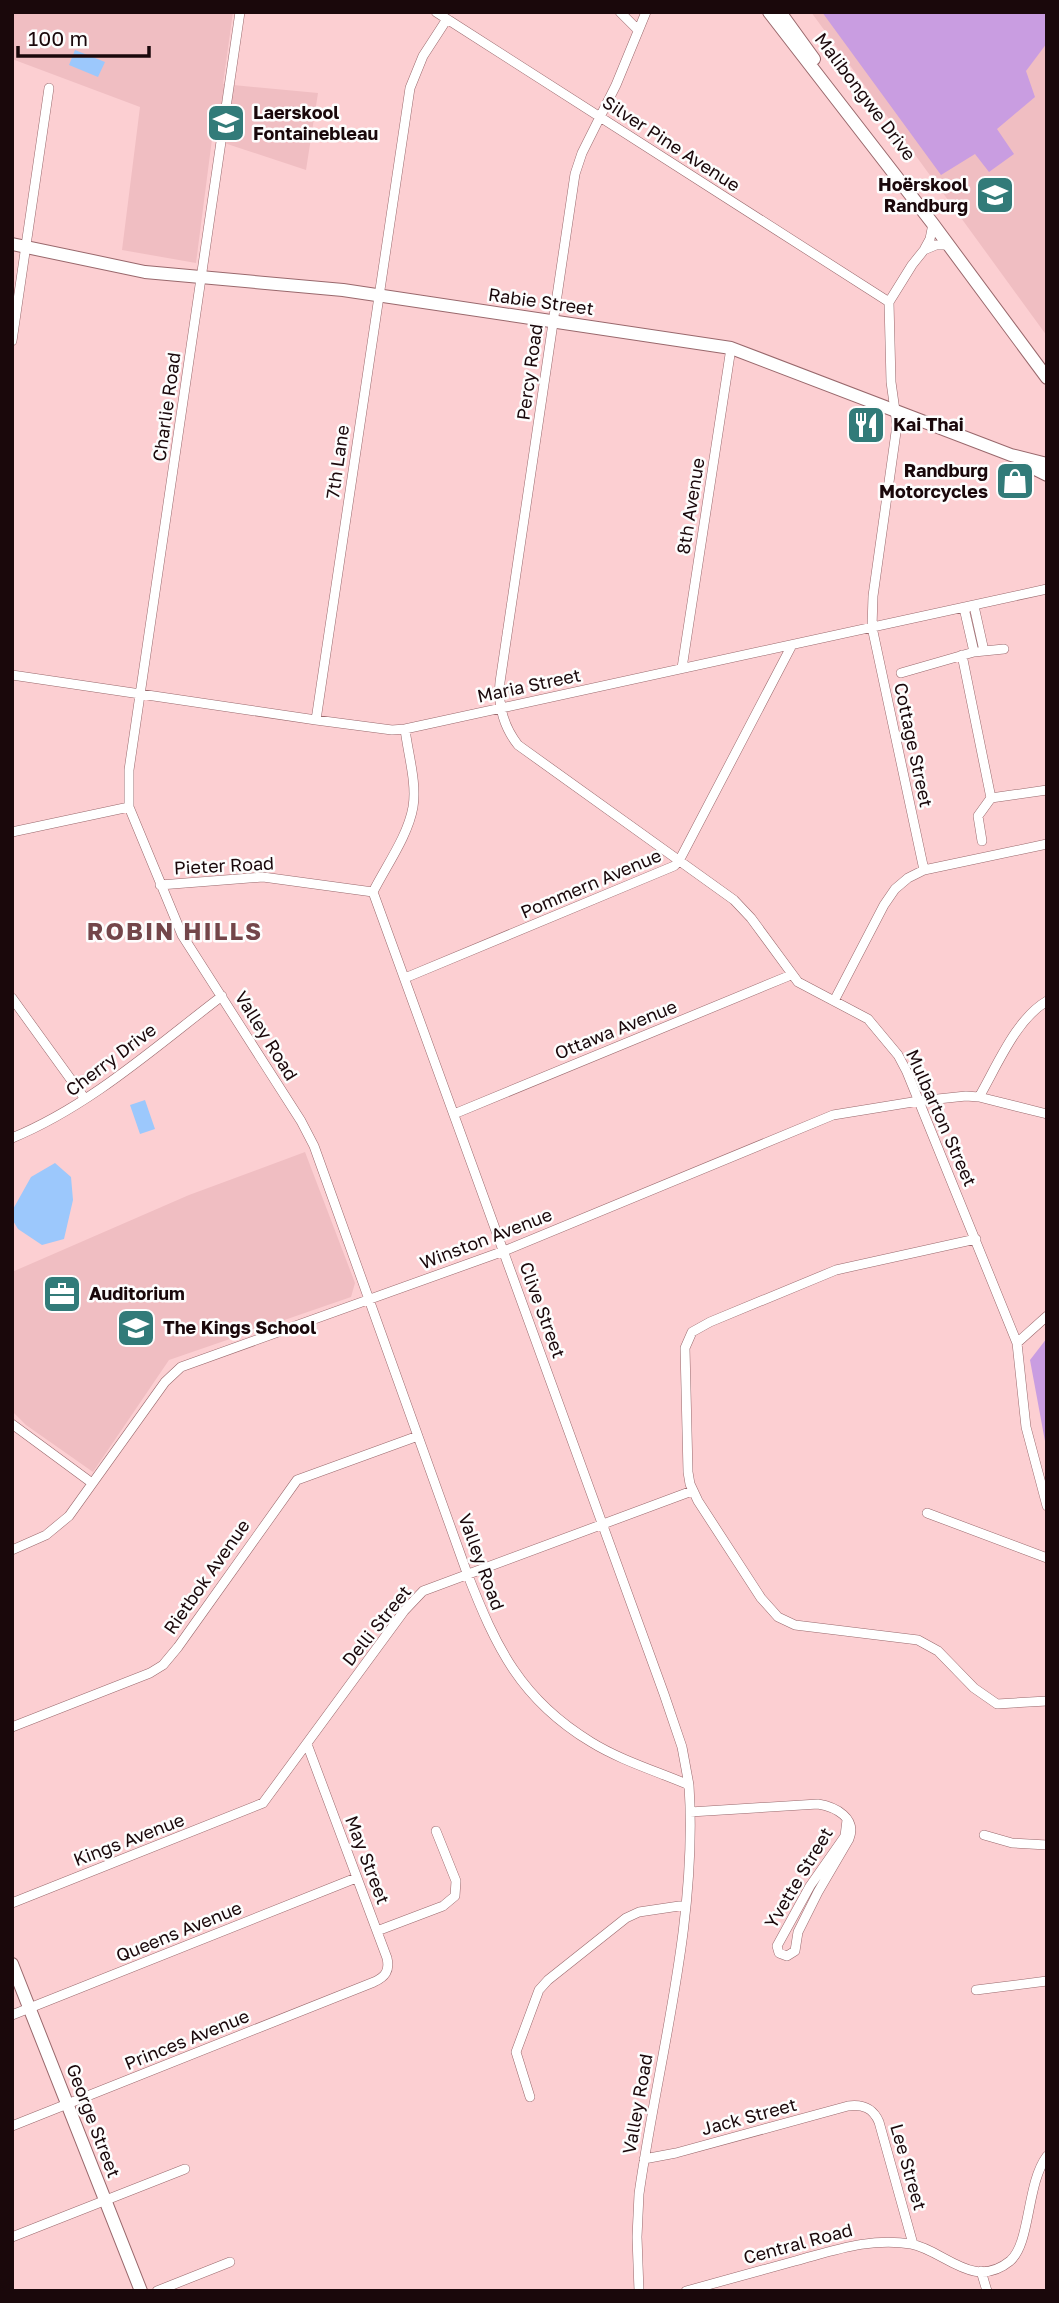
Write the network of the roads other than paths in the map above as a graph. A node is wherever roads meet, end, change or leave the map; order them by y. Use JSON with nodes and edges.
{"nodes":[{"id":1,"x":240,"y":12,"type":"edge"},
{"id":2,"x":436,"y":12,"type":"edge"},
{"id":3,"x":620,"y":12,"type":"edge"},
{"id":4,"x":646,"y":12,"type":"edge"},
{"id":5,"x":769,"y":12,"type":"edge"},
{"id":6,"x":780,"y":12,"type":"edge"},
{"id":7,"x":447,"y":19,"type":"junction"},
{"id":8,"x":638,"y":30,"type":"junction"},
{"id":9,"x":49,"y":88,"type":"dead end"},
{"id":10,"x":601,"y":117,"type":"junction"},
{"id":11,"x":933,"y":224,"type":"junction"},
{"id":12,"x":12,"y":244,"type":"edge"},
{"id":13,"x":948,"y":245,"type":"junction"},
{"id":14,"x":26,"y":247,"type":"junction"},
{"id":15,"x":924,"y":250,"type":"junction"},
{"id":16,"x":201,"y":278,"type":"junction"},
{"id":17,"x":378,"y":296,"type":"junction"},
{"id":18,"x":888,"y":302,"type":"junction"},
{"id":19,"x":554,"y":321,"type":"junction"},
{"id":20,"x":12,"y":341,"type":"edge"},
{"id":21,"x":731,"y":348,"type":"junction"},
{"id":22,"x":1047,"y":370,"type":"edge"},
{"id":23,"x":1047,"y":378,"type":"edge"},
{"id":24,"x":895,"y":410,"type":"junction"},
{"id":25,"x":1020,"y":458,"type":"junction"},
{"id":26,"x":1047,"y":464,"type":"edge"},
{"id":27,"x":1047,"y":475,"type":"edge"},
{"id":28,"x":1047,"y":589,"type":"edge"},
{"id":29,"x":969,"y":607,"type":"junction"},
{"id":30,"x":872,"y":627,"type":"junction"},
{"id":31,"x":792,"y":645,"type":"junction"},
{"id":32,"x":1004,"y":649,"type":"dead end"},
{"id":33,"x":979,"y":652,"type":"junction"},
{"id":34,"x":962,"y":655,"type":"junction"},
{"id":35,"x":682,"y":668,"type":"junction"},
{"id":36,"x":901,"y":673,"type":"dead end"},
{"id":37,"x":12,"y":675,"type":"edge"},
{"id":38,"x":140,"y":694,"type":"junction"},
{"id":39,"x":499,"y":708,"type":"junction"},
{"id":40,"x":316,"y":720,"type":"junction"},
{"id":41,"x":405,"y":729,"type":"junction"},
{"id":42,"x":1047,"y":790,"type":"edge"},
{"id":43,"x":991,"y":798,"type":"junction"},
{"id":44,"x":129,"y":807,"type":"junction"},
{"id":45,"x":12,"y":832,"type":"edge"},
{"id":46,"x":982,"y":841,"type":"dead end"},
{"id":47,"x":1047,"y":844,"type":"edge"},
{"id":48,"x":679,"y":861,"type":"junction"},
{"id":49,"x":924,"y":870,"type":"junction"},
{"id":50,"x":160,"y":885,"type":"junction"},
{"id":51,"x":373,"y":892,"type":"junction"},
{"id":52,"x":791,"y":975,"type":"junction"},
{"id":53,"x":405,"y":978,"type":"junction"},
{"id":54,"x":222,"y":996,"type":"junction"},
{"id":55,"x":12,"y":998,"type":"edge"},
{"id":56,"x":834,"y":1001,"type":"junction"},
{"id":57,"x":1047,"y":1002,"type":"edge"},
{"id":58,"x":979,"y":1097,"type":"junction"},
{"id":59,"x":85,"y":1099,"type":"junction"},
{"id":60,"x":919,"y":1101,"type":"junction"},
{"id":61,"x":454,"y":1114,"type":"junction"},
{"id":62,"x":1047,"y":1114,"type":"edge"},
{"id":63,"x":12,"y":1138,"type":"edge"},
{"id":64,"x":976,"y":1239,"type":"junction"},
{"id":65,"x":504,"y":1251,"type":"junction"},
{"id":66,"x":369,"y":1299,"type":"junction"},
{"id":67,"x":1047,"y":1316,"type":"edge"},
{"id":68,"x":1017,"y":1343,"type":"junction"},
{"id":69,"x":12,"y":1424,"type":"edge"},
{"id":70,"x":418,"y":1436,"type":"junction"},
{"id":71,"x":92,"y":1483,"type":"junction"},
{"id":72,"x":692,"y":1492,"type":"junction"},
{"id":73,"x":1047,"y":1506,"type":"edge"},
{"id":74,"x":927,"y":1513,"type":"dead end"},
{"id":75,"x":602,"y":1525,"type":"junction"},
{"id":76,"x":12,"y":1550,"type":"edge"},
{"id":77,"x":1047,"y":1558,"type":"edge"},
{"id":78,"x":467,"y":1573,"type":"junction"},
{"id":79,"x":1047,"y":1701,"type":"edge"},
{"id":80,"x":12,"y":1727,"type":"edge"},
{"id":81,"x":307,"y":1744,"type":"junction"},
{"id":82,"x":688,"y":1785,"type":"junction"},
{"id":83,"x":257,"y":1807,"type":"joint"},
{"id":84,"x":690,"y":1812,"type":"junction"},
{"id":85,"x":847,"y":1820,"type":"junction"},
{"id":86,"x":436,"y":1831,"type":"dead end"},
{"id":87,"x":984,"y":1835,"type":"dead end"},
{"id":88,"x":1047,"y":1845,"type":"edge"},
{"id":89,"x":356,"y":1878,"type":"junction"},
{"id":90,"x":12,"y":1903,"type":"edge"},
{"id":91,"x":686,"y":1905,"type":"junction"},
{"id":92,"x":377,"y":1931,"type":"junction"},
{"id":93,"x":12,"y":1964,"type":"edge"},
{"id":94,"x":1047,"y":1981,"type":"edge"},
{"id":95,"x":374,"y":1983,"type":"joint"},
{"id":96,"x":976,"y":1990,"type":"dead end"},
{"id":97,"x":30,"y":2008,"type":"junction"},
{"id":98,"x":12,"y":2015,"type":"edge"},
{"id":99,"x":530,"y":2097,"type":"dead end"},
{"id":100,"x":68,"y":2104,"type":"junction"},
{"id":101,"x":862,"y":2106,"type":"joint"},
{"id":102,"x":12,"y":2126,"type":"edge"},
{"id":103,"x":1047,"y":2156,"type":"edge"},
{"id":104,"x":644,"y":2159,"type":"junction"},
{"id":105,"x":185,"y":2169,"type":"dead end"},
{"id":106,"x":105,"y":2200,"type":"junction"},
{"id":107,"x":12,"y":2237,"type":"edge"},
{"id":108,"x":914,"y":2244,"type":"junction"},
{"id":109,"x":230,"y":2262,"type":"dead end"},
{"id":110,"x":981,"y":2271,"type":"junction"},
{"id":111,"x":141,"y":2291,"type":"edge"},
{"id":112,"x":157,"y":2291,"type":"edge"},
{"id":113,"x":639,"y":2291,"type":"edge"},
{"id":114,"x":687,"y":2291,"type":"edge"},
{"id":115,"x":987,"y":2291,"type":"edge"}],
"edges":[{"from":1,"to":16,"type":"street","name":"Charlie Road"},
{"from":2,"to":7,"type":"street","name":"Silver Pine Avenue"},
{"from":3,"to":8,"type":"street"},
{"from":4,"to":8,"type":"street","name":"Percy Road"},
{"from":5,"to":11,"type":"street","name":"Malibongwe Drive"},
{"from":6,"to":22,"type":"street","name":"Malibongwe Drive"},
{"from":7,"to":10,"type":"street","name":"Silver Pine Avenue"},
{"from":7,"to":17,"type":"street","name":"7th Lane"},
{"from":8,"to":10,"type":"street","name":"Percy Road"},
{"from":9,"to":14,"type":"street"},
{"from":10,"to":18,"type":"street","name":"Silver Pine Avenue"},
{"from":10,"to":19,"type":"street","name":"Percy Road"},
{"from":11,"to":13,"type":"street","name":"Malibongwe Drive"},
{"from":11,"to":15,"type":"street"},
{"from":12,"to":14,"type":"street","name":"Rabie Street"},
{"from":13,"to":15,"type":"street"},
{"from":13,"to":23,"type":"street","name":"Malibongwe Drive"},
{"from":14,"to":16,"type":"street","name":"Rabie Street"},
{"from":14,"to":20,"type":"street"},
{"from":15,"to":18,"type":"street"},
{"from":16,"to":17,"type":"street","name":"Rabie Street"},
{"from":16,"to":38,"type":"street","name":"Charlie Road"},
{"from":17,"to":19,"type":"street","name":"Rabie Street"},
{"from":17,"to":40,"type":"street","name":"7th Lane"},
{"from":18,"to":24,"type":"street","name":"Cottage Street"},
{"from":19,"to":21,"type":"street","name":"Rabie Street"},
{"from":19,"to":39,"type":"street","name":"Percy Road"},
{"from":21,"to":24,"type":"street","name":"Rabie Street"},
{"from":21,"to":35,"type":"street","name":"8th Avenue"},
{"from":24,"to":25,"type":"street","name":"Rabie Street"},
{"from":24,"to":30,"type":"street","name":"Cottage Street"},
{"from":25,"to":26,"type":"street","name":"Rabie Street"},
{"from":25,"to":27,"type":"street"},
{"from":28,"to":29,"type":"street","name":"Maria Street"},
{"from":29,"to":30,"type":"street","name":"Maria Street"},
{"from":29,"to":33,"type":"street"},
{"from":30,"to":31,"type":"street","name":"Maria Street"},
{"from":30,"to":49,"type":"street","name":"Cottage Street"},
{"from":31,"to":35,"type":"street","name":"Maria Street"},
{"from":31,"to":48,"type":"street","name":"Pommern Avenue"},
{"from":32,"to":33,"type":"street"},
{"from":33,"to":34,"type":"street"},
{"from":34,"to":36,"type":"street"},
{"from":34,"to":43,"type":"street"},
{"from":35,"to":39,"type":"street","name":"Maria Street"},
{"from":37,"to":38,"type":"street","name":"Maria Street"},
{"from":38,"to":40,"type":"street","name":"Maria Street"},
{"from":38,"to":44,"type":"street","name":"Charlie Road"},
{"from":39,"to":41,"type":"street","name":"Maria Street"},
{"from":39,"to":48,"type":"street","name":"Mulbarton Street"},
{"from":40,"to":41,"type":"street","name":"Maria Street"},
{"from":41,"to":51,"type":"street"},
{"from":42,"to":43,"type":"street"},
{"from":43,"to":46,"type":"street"},
{"from":44,"to":45,"type":"street"},
{"from":44,"to":50,"type":"street","name":"Valley Road"},
{"from":47,"to":49,"type":"street"},
{"from":48,"to":52,"type":"street","name":"Mulbarton Street"},
{"from":48,"to":53,"type":"street","name":"Pommern Avenue"},
{"from":49,"to":56,"type":"street"},
{"from":50,"to":51,"type":"street","name":"Pieter Road"},
{"from":50,"to":54,"type":"street","name":"Valley Road"},
{"from":51,"to":53,"type":"street","name":"Clive Street"},
{"from":52,"to":56,"type":"street","name":"Mulbarton Street"},
{"from":52,"to":61,"type":"street","name":"Ottawa Avenue"},
{"from":53,"to":61,"type":"street","name":"Clive Street"},
{"from":54,"to":59,"type":"street","name":"Cherry Drive"},
{"from":54,"to":66,"type":"street","name":"Valley Road"},
{"from":55,"to":59,"type":"street"},
{"from":56,"to":60,"type":"street","name":"Mulbarton Street"},
{"from":57,"to":58,"type":"street"},
{"from":58,"to":60,"type":"street","name":"Winston Avenue"},
{"from":58,"to":62,"type":"street","name":"Winston Avenue"},
{"from":59,"to":63,"type":"street","name":"Cherry Drive"},
{"from":60,"to":64,"type":"street","name":"Mulbarton Street"},
{"from":60,"to":65,"type":"street","name":"Winston Avenue"},
{"from":61,"to":65,"type":"street","name":"Clive Street"},
{"from":64,"to":68,"type":"street","name":"Mulbarton Street"},
{"from":64,"to":72,"type":"street"},
{"from":65,"to":66,"type":"street","name":"Winston Avenue"},
{"from":65,"to":75,"type":"street","name":"Clive Street"},
{"from":66,"to":70,"type":"street","name":"Valley Road"},
{"from":66,"to":71,"type":"street","name":"Winston Avenue"},
{"from":67,"to":68,"type":"street"},
{"from":68,"to":73,"type":"street","name":"Mulbarton Street"},
{"from":69,"to":71,"type":"street"},
{"from":70,"to":78,"type":"street","name":"Valley Road"},
{"from":70,"to":80,"type":"street","name":"Rietbok Avenue"},
{"from":71,"to":76,"type":"street","name":"Winston Avenue"},
{"from":72,"to":75,"type":"street","name":"Delli Street"},
{"from":72,"to":79,"type":"street"},
{"from":74,"to":77,"type":"street"},
{"from":75,"to":78,"type":"street","name":"Delli Street"},
{"from":75,"to":82,"type":"street","name":"Clive Street"},
{"from":78,"to":81,"type":"street","name":"Delli Street"},
{"from":78,"to":82,"type":"street","name":"Valley Road"},
{"from":81,"to":83,"type":"street","name":"Delli Street"},
{"from":81,"to":89,"type":"street","name":"May Street"},
{"from":82,"to":84,"type":"street","name":"Valley Road"},
{"from":83,"to":90,"type":"street","name":"Kings Avenue"},
{"from":84,"to":85,"type":"street","name":"Yvette Street"},
{"from":84,"to":91,"type":"street","name":"Valley Road"},
{"from":85,"to":85,"type":"street","name":"Yvette Street"},
{"from":86,"to":92,"type":"street"},
{"from":87,"to":88,"type":"street"},
{"from":89,"to":92,"type":"street","name":"May Street"},
{"from":89,"to":97,"type":"street","name":"Queens Avenue"},
{"from":91,"to":99,"type":"street"},
{"from":91,"to":104,"type":"street","name":"Valley Road"},
{"from":92,"to":95,"type":"street","name":"May Street"},
{"from":93,"to":97,"type":"street","name":"George Street"},
{"from":94,"to":96,"type":"street"},
{"from":95,"to":100,"type":"street","name":"Princes Avenue"},
{"from":97,"to":98,"type":"street","name":"Queens Avenue"},
{"from":97,"to":100,"type":"street","name":"George Street"},
{"from":100,"to":102,"type":"street","name":"Princes Avenue"},
{"from":100,"to":106,"type":"street","name":"George Street"},
{"from":101,"to":104,"type":"street","name":"Jack Street"},
{"from":101,"to":108,"type":"street","name":"Lee Street"},
{"from":103,"to":110,"type":"street"},
{"from":104,"to":113,"type":"street","name":"Valley Road"},
{"from":105,"to":106,"type":"street"},
{"from":106,"to":107,"type":"street"},
{"from":106,"to":111,"type":"street","name":"George Street"},
{"from":108,"to":110,"type":"street","name":"Central Road"},
{"from":108,"to":114,"type":"street","name":"Central Road"},
{"from":109,"to":112,"type":"street"},
{"from":110,"to":115,"type":"street"}]}
